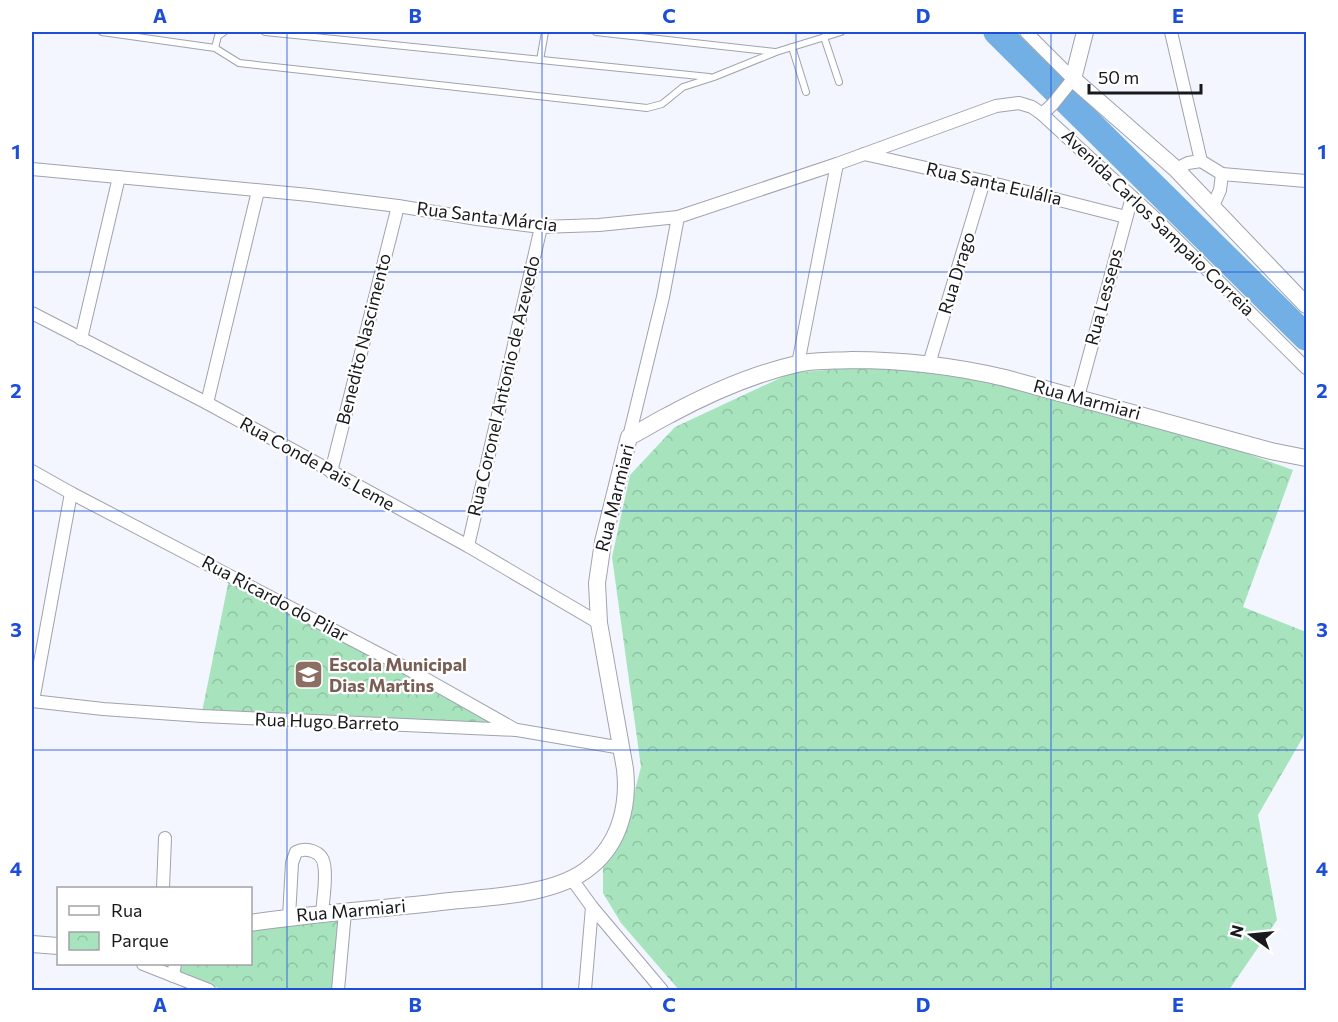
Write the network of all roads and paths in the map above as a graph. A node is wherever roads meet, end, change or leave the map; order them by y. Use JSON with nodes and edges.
{"nodes":[{"id":1,"x":102,"y":32,"type":"edge"},
{"id":2,"x":224,"y":32,"type":"edge"},
{"id":3,"x":265,"y":32,"type":"edge"},
{"id":4,"x":545,"y":32,"type":"edge"},
{"id":5,"x":596,"y":32,"type":"edge"},
{"id":6,"x":841,"y":32,"type":"edge"},
{"id":7,"x":1026,"y":32,"type":"edge"},
{"id":8,"x":1085,"y":32,"type":"edge"},
{"id":9,"x":1171,"y":32,"type":"edge"},
{"id":10,"x":824,"y":37,"type":"junction"},
{"id":11,"x":792,"y":47,"type":"junction"},
{"id":12,"x":215,"y":48,"type":"junction"},
{"id":13,"x":776,"y":52,"type":"junction"},
{"id":14,"x":540,"y":60,"type":"junction"},
{"id":15,"x":714,"y":77,"type":"junction"},
{"id":16,"x":839,"y":81,"type":"dead end"},
{"id":17,"x":1071,"y":82,"type":"junction"},
{"id":18,"x":806,"y":92,"type":"dead end"},
{"id":19,"x":996,"y":106,"type":"joint"},
{"id":20,"x":1047,"y":110,"type":"junction"},
{"id":21,"x":862,"y":154,"type":"junction"},
{"id":22,"x":1201,"y":161,"type":"junction"},
{"id":23,"x":837,"y":164,"type":"junction"},
{"id":24,"x":32,"y":169,"type":"edge"},
{"id":25,"x":1176,"y":169,"type":"junction"},
{"id":26,"x":1222,"y":174,"type":"junction"},
{"id":27,"x":119,"y":177,"type":"junction"},
{"id":28,"x":984,"y":181,"type":"junction"},
{"id":29,"x":1306,"y":182,"type":"edge"},
{"id":30,"x":258,"y":191,"type":"junction"},
{"id":31,"x":1132,"y":197,"type":"junction"},
{"id":32,"x":398,"y":206,"type":"junction"},
{"id":33,"x":1213,"y":206,"type":"junction"},
{"id":34,"x":678,"y":217,"type":"junction"},
{"id":35,"x":1126,"y":217,"type":"junction"},
{"id":36,"x":541,"y":226,"type":"junction"},
{"id":37,"x":1306,"y":305,"type":"edge"},
{"id":38,"x":32,"y":313,"type":"edge"},
{"id":39,"x":81,"y":339,"type":"junction"},
{"id":40,"x":798,"y":364,"type":"junction"},
{"id":41,"x":929,"y":364,"type":"junction"},
{"id":42,"x":1306,"y":368,"type":"edge"},
{"id":43,"x":1078,"y":397,"type":"junction"},
{"id":44,"x":207,"y":403,"type":"junction"},
{"id":45,"x":629,"y":437,"type":"junction"},
{"id":46,"x":1306,"y":458,"type":"edge"},
{"id":47,"x":32,"y":471,"type":"edge"},
{"id":48,"x":331,"y":472,"type":"junction"},
{"id":49,"x":71,"y":493,"type":"junction"},
{"id":50,"x":468,"y":546,"type":"junction"},
{"id":51,"x":599,"y":623,"type":"junction"},
{"id":52,"x":32,"y":701,"type":"edge"},
{"id":53,"x":517,"y":730,"type":"junction"},
{"id":54,"x":622,"y":748,"type":"junction"},
{"id":55,"x":165,"y":838,"type":"dead end"},
{"id":56,"x":572,"y":878,"type":"junction"},
{"id":57,"x":163,"y":887,"type":"edge"},
{"id":58,"x":592,"y":907,"type":"junction"},
{"id":59,"x":345,"y":912,"type":"junction"},
{"id":60,"x":322,"y":914,"type":"junction"},
{"id":61,"x":289,"y":917,"type":"junction"},
{"id":62,"x":252,"y":923,"type":"edge"},
{"id":63,"x":32,"y":944,"type":"edge"},
{"id":64,"x":57,"y":946,"type":"edge"},
{"id":65,"x":152,"y":965,"type":"edge"},
{"id":66,"x":174,"y":970,"type":"edge"},
{"id":67,"x":209,"y":990,"type":"edge"},
{"id":68,"x":338,"y":990,"type":"edge"},
{"id":69,"x":585,"y":990,"type":"edge"},
{"id":70,"x":662,"y":990,"type":"edge"}],
"edges":[{"from":1,"to":12,"type":"lane"},
{"from":2,"to":12,"type":"lane"},
{"from":3,"to":14,"type":"lane"},
{"from":4,"to":14,"type":"lane"},
{"from":5,"to":13,"type":"lane"},
{"from":6,"to":10,"type":"lane"},
{"from":7,"to":17,"type":"street"},
{"from":8,"to":17,"type":"street"},
{"from":9,"to":22,"type":"street"},
{"from":10,"to":11,"type":"lane"},
{"from":10,"to":16,"type":"lane"},
{"from":11,"to":13,"type":"lane"},
{"from":11,"to":18,"type":"lane"},
{"from":12,"to":15,"type":"lane"},
{"from":13,"to":15,"type":"lane"},
{"from":14,"to":15,"type":"lane"},
{"from":17,"to":20,"type":"street"},
{"from":17,"to":25,"type":"street"},
{"from":19,"to":20,"type":"street","name":"Avenida Carlos Sampaio Correia"},
{"from":19,"to":21,"type":"street","name":"Rua Santa Márcia"},
{"from":20,"to":31,"type":"street","name":"Avenida Carlos Sampaio Correia"},
{"from":21,"to":23,"type":"street","name":"Rua Santa Márcia"},
{"from":21,"to":28,"type":"street","name":"Rua Santa Eulália"},
{"from":22,"to":25,"type":"street"},
{"from":22,"to":26,"type":"street"},
{"from":23,"to":34,"type":"street","name":"Rua Santa Márcia"},
{"from":23,"to":40,"type":"street"},
{"from":24,"to":27,"type":"street","name":"Rua Santa Márcia"},
{"from":25,"to":33,"type":"street"},
{"from":26,"to":29,"type":"street"},
{"from":26,"to":33,"type":"street"},
{"from":27,"to":30,"type":"street","name":"Rua Santa Márcia"},
{"from":27,"to":39,"type":"street"},
{"from":28,"to":35,"type":"street","name":"Rua Santa Eulália"},
{"from":28,"to":41,"type":"street","name":"Rua Drago"},
{"from":30,"to":32,"type":"street","name":"Rua Santa Márcia"},
{"from":30,"to":44,"type":"street"},
{"from":31,"to":35,"type":"street","name":"Rua Lesseps"},
{"from":31,"to":42,"type":"street","name":"Avenida Carlos Sampaio Correia"},
{"from":32,"to":36,"type":"street","name":"Rua Santa Márcia"},
{"from":32,"to":48,"type":"street","name":"Benedito Nascimento"},
{"from":33,"to":37,"type":"street"},
{"from":34,"to":36,"type":"street","name":"Rua Santa Márcia"},
{"from":34,"to":45,"type":"street"},
{"from":35,"to":43,"type":"street","name":"Rua Lesseps"},
{"from":36,"to":50,"type":"street","name":"Rua Coronel Antonio de Azevedo"},
{"from":38,"to":39,"type":"street","name":"Rua Conde Pais Leme"},
{"from":39,"to":44,"type":"street","name":"Rua Conde Pais Leme"},
{"from":40,"to":41,"type":"street","name":"Rua Marmiari"},
{"from":40,"to":45,"type":"street","name":"Rua Marmiari"},
{"from":41,"to":43,"type":"street","name":"Rua Marmiari"},
{"from":43,"to":46,"type":"street","name":"Rua Marmiari"},
{"from":44,"to":48,"type":"street","name":"Rua Conde Pais Leme"},
{"from":45,"to":51,"type":"street","name":"Rua Marmiari"},
{"from":47,"to":49,"type":"street","name":"Rua Ricardo do Pilar"},
{"from":48,"to":50,"type":"street","name":"Rua Conde Pais Leme"},
{"from":49,"to":52,"type":"street"},
{"from":49,"to":53,"type":"street","name":"Rua Ricardo do Pilar"},
{"from":50,"to":51,"type":"street","name":"Rua Conde Pais Leme"},
{"from":51,"to":54,"type":"street","name":"Rua Marmiari"},
{"from":52,"to":53,"type":"street","name":"Rua Hugo Barreto"},
{"from":53,"to":54,"type":"street","name":"Rua Hugo Barreto"},
{"from":54,"to":56,"type":"street","name":"Rua Marmiari"},
{"from":55,"to":57,"type":"street"},
{"from":56,"to":58,"type":"street"},
{"from":56,"to":59,"type":"street","name":"Rua Marmiari"},
{"from":58,"to":69,"type":"street"},
{"from":58,"to":70,"type":"street"},
{"from":59,"to":60,"type":"street","name":"Rua Marmiari"},
{"from":59,"to":68,"type":"street"},
{"from":60,"to":61,"type":"street","name":"Rua Marmiari"},
{"from":60,"to":61,"type":"street"},
{"from":61,"to":62,"type":"street","name":"Rua Marmiari"},
{"from":63,"to":64,"type":"street"},
{"from":65,"to":66,"type":"street"},
{"from":66,"to":67,"type":"street"}]}
